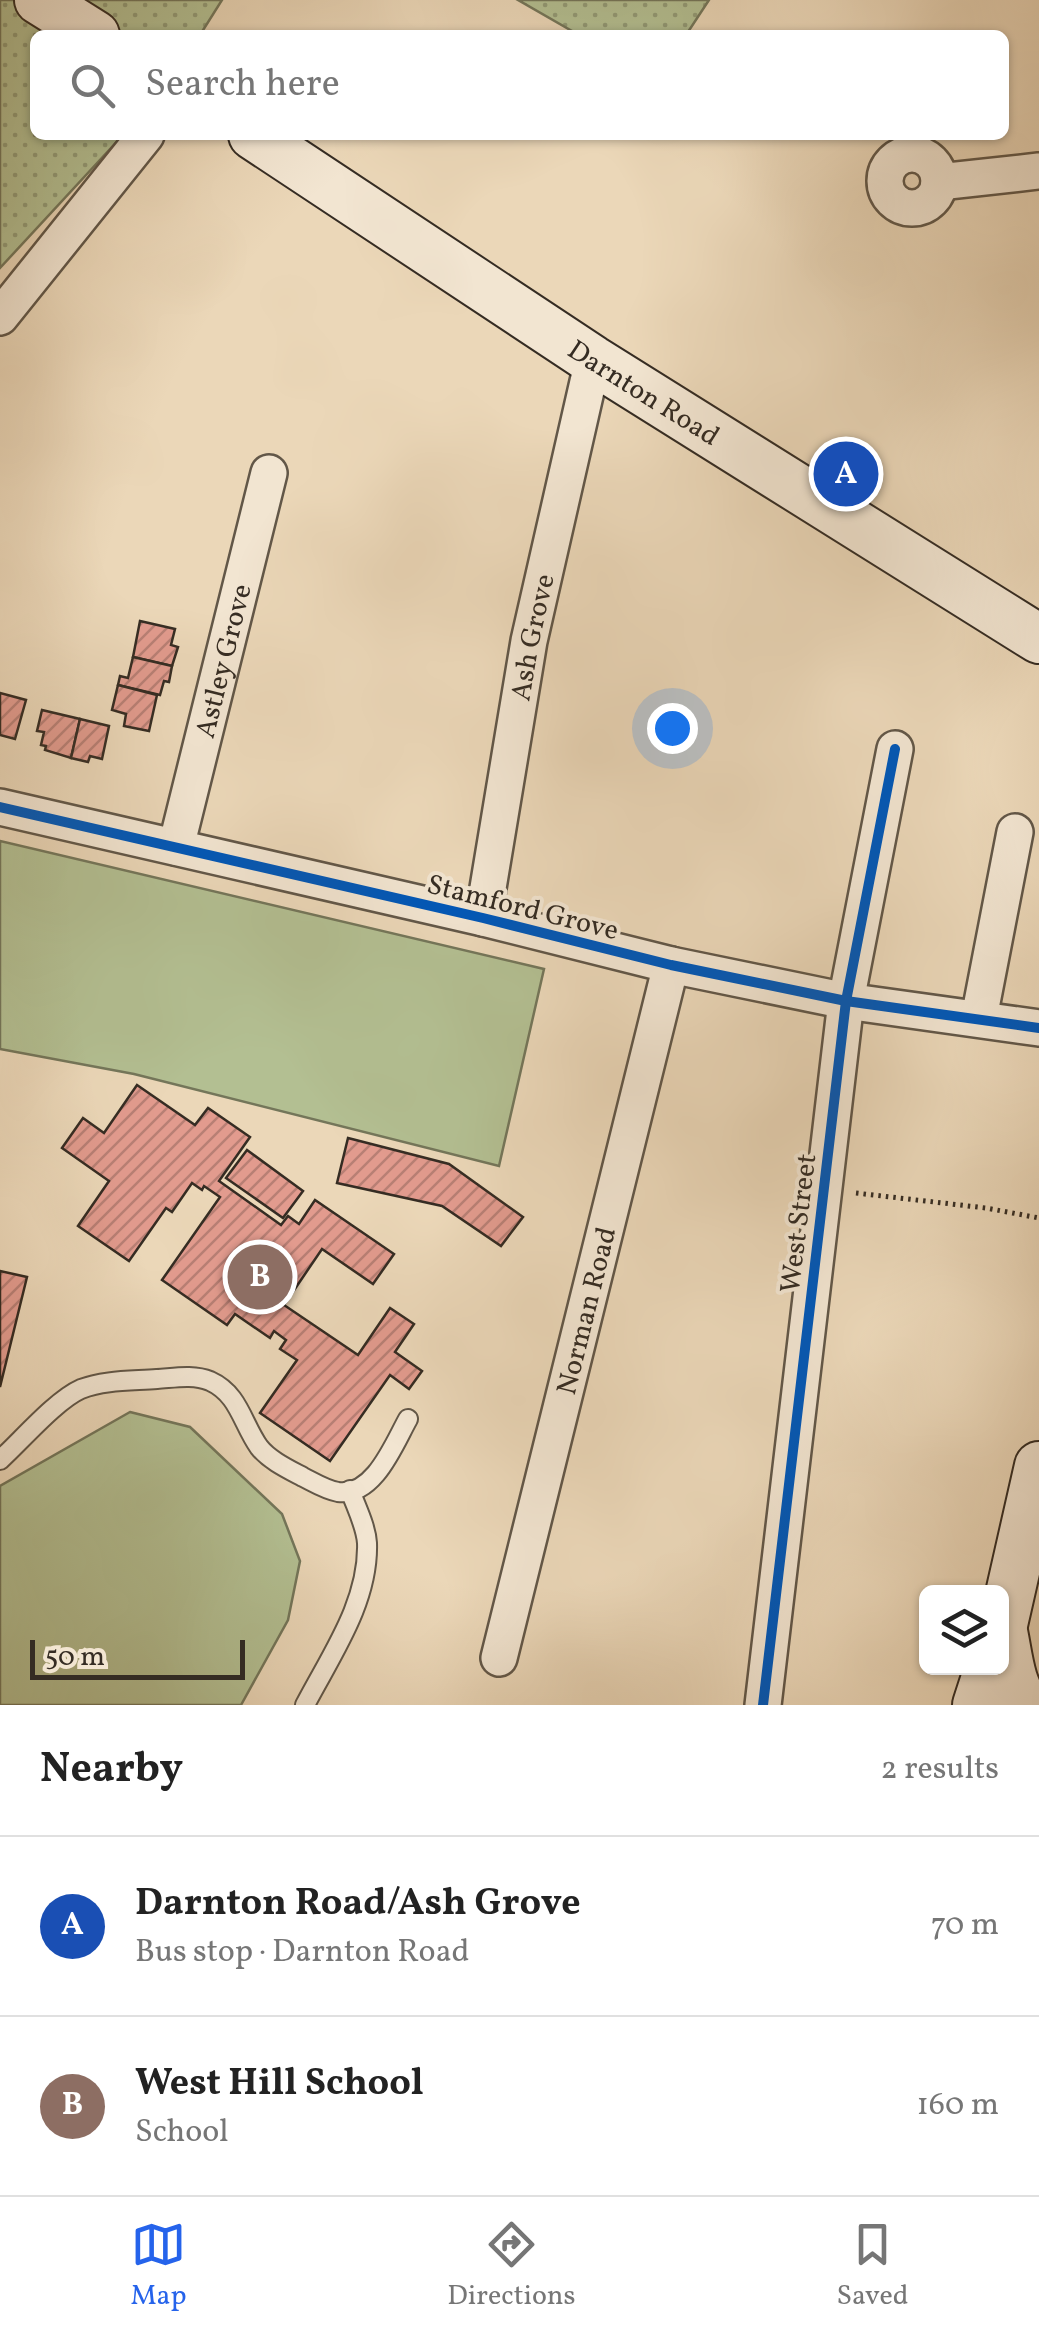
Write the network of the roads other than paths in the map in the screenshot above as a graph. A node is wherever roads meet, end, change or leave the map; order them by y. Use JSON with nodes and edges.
{"nodes":[{"id":1,"x":142,"y":140,"type":"edge"},
{"id":2,"x":261,"y":140,"type":"edge"},
{"id":3,"x":1039,"y":172,"type":"edge"},
{"id":4,"x":940,"y":182,"type":"dead end"},
{"id":5,"x":0,"y":317,"type":"edge"},
{"id":6,"x":593,"y":360,"type":"junction"},
{"id":7,"x":269,"y":473,"type":"dead end"},
{"id":8,"x":1039,"y":639,"type":"edge"},
{"id":9,"x":894,"y":749,"type":"dead end"},
{"id":10,"x":0,"y":807,"type":"edge"},
{"id":11,"x":1015,"y":832,"type":"dead end"},
{"id":12,"x":176,"y":847,"type":"junction"},
{"id":13,"x":483,"y":918,"type":"junction"},
{"id":14,"x":671,"y":965,"type":"junction"},
{"id":15,"x":846,"y":1001,"type":"junction"},
{"id":16,"x":979,"y":1018,"type":"junction"},
{"id":17,"x":1039,"y":1028,"type":"edge"},
{"id":18,"x":408,"y":1419,"type":"dead end"},
{"id":19,"x":0,"y":1460,"type":"edge"},
{"id":20,"x":1039,"y":1466,"type":"edge"},
{"id":21,"x":350,"y":1490,"type":"junction"},
{"id":22,"x":1009,"y":1597,"type":"edge"},
{"id":23,"x":499,"y":1658,"type":"dead end"},
{"id":24,"x":1009,"y":1660,"type":"edge"},
{"id":25,"x":987,"y":1675,"type":"edge"},
{"id":26,"x":305,"y":1705,"type":"edge"},
{"id":27,"x":763,"y":1705,"type":"edge"},
{"id":28,"x":976,"y":1705,"type":"edge"},
{"id":29,"x":1027,"y":1705,"type":"edge"}],
"edges":[{"from":1,"to":5,"type":"street"},
{"from":2,"to":6,"type":"street","name":"Darnton Road"},
{"from":3,"to":4,"type":"street"},
{"from":6,"to":8,"type":"street","name":"Darnton Road"},
{"from":6,"to":13,"type":"street","name":"Ash Grove"},
{"from":7,"to":12,"type":"street","name":"Astley Grove"},
{"from":9,"to":15,"type":"street","name":"West Street"},
{"from":10,"to":12,"type":"street","name":"Stamford Grove"},
{"from":11,"to":16,"type":"street"},
{"from":12,"to":13,"type":"street","name":"Stamford Grove"},
{"from":13,"to":14,"type":"street","name":"Stamford Grove"},
{"from":14,"to":15,"type":"street","name":"Stamford Grove"},
{"from":14,"to":23,"type":"street","name":"Norman Road"},
{"from":15,"to":16,"type":"street","name":"Stamford Grove"},
{"from":15,"to":27,"type":"street","name":"West Street"},
{"from":16,"to":17,"type":"street","name":"Stamford Grove"},
{"from":18,"to":21,"type":"lane"},
{"from":19,"to":21,"type":"lane"},
{"from":20,"to":22,"type":"street"},
{"from":21,"to":26,"type":"lane"},
{"from":24,"to":29,"type":"street"},
{"from":25,"to":28,"type":"street"}]}
